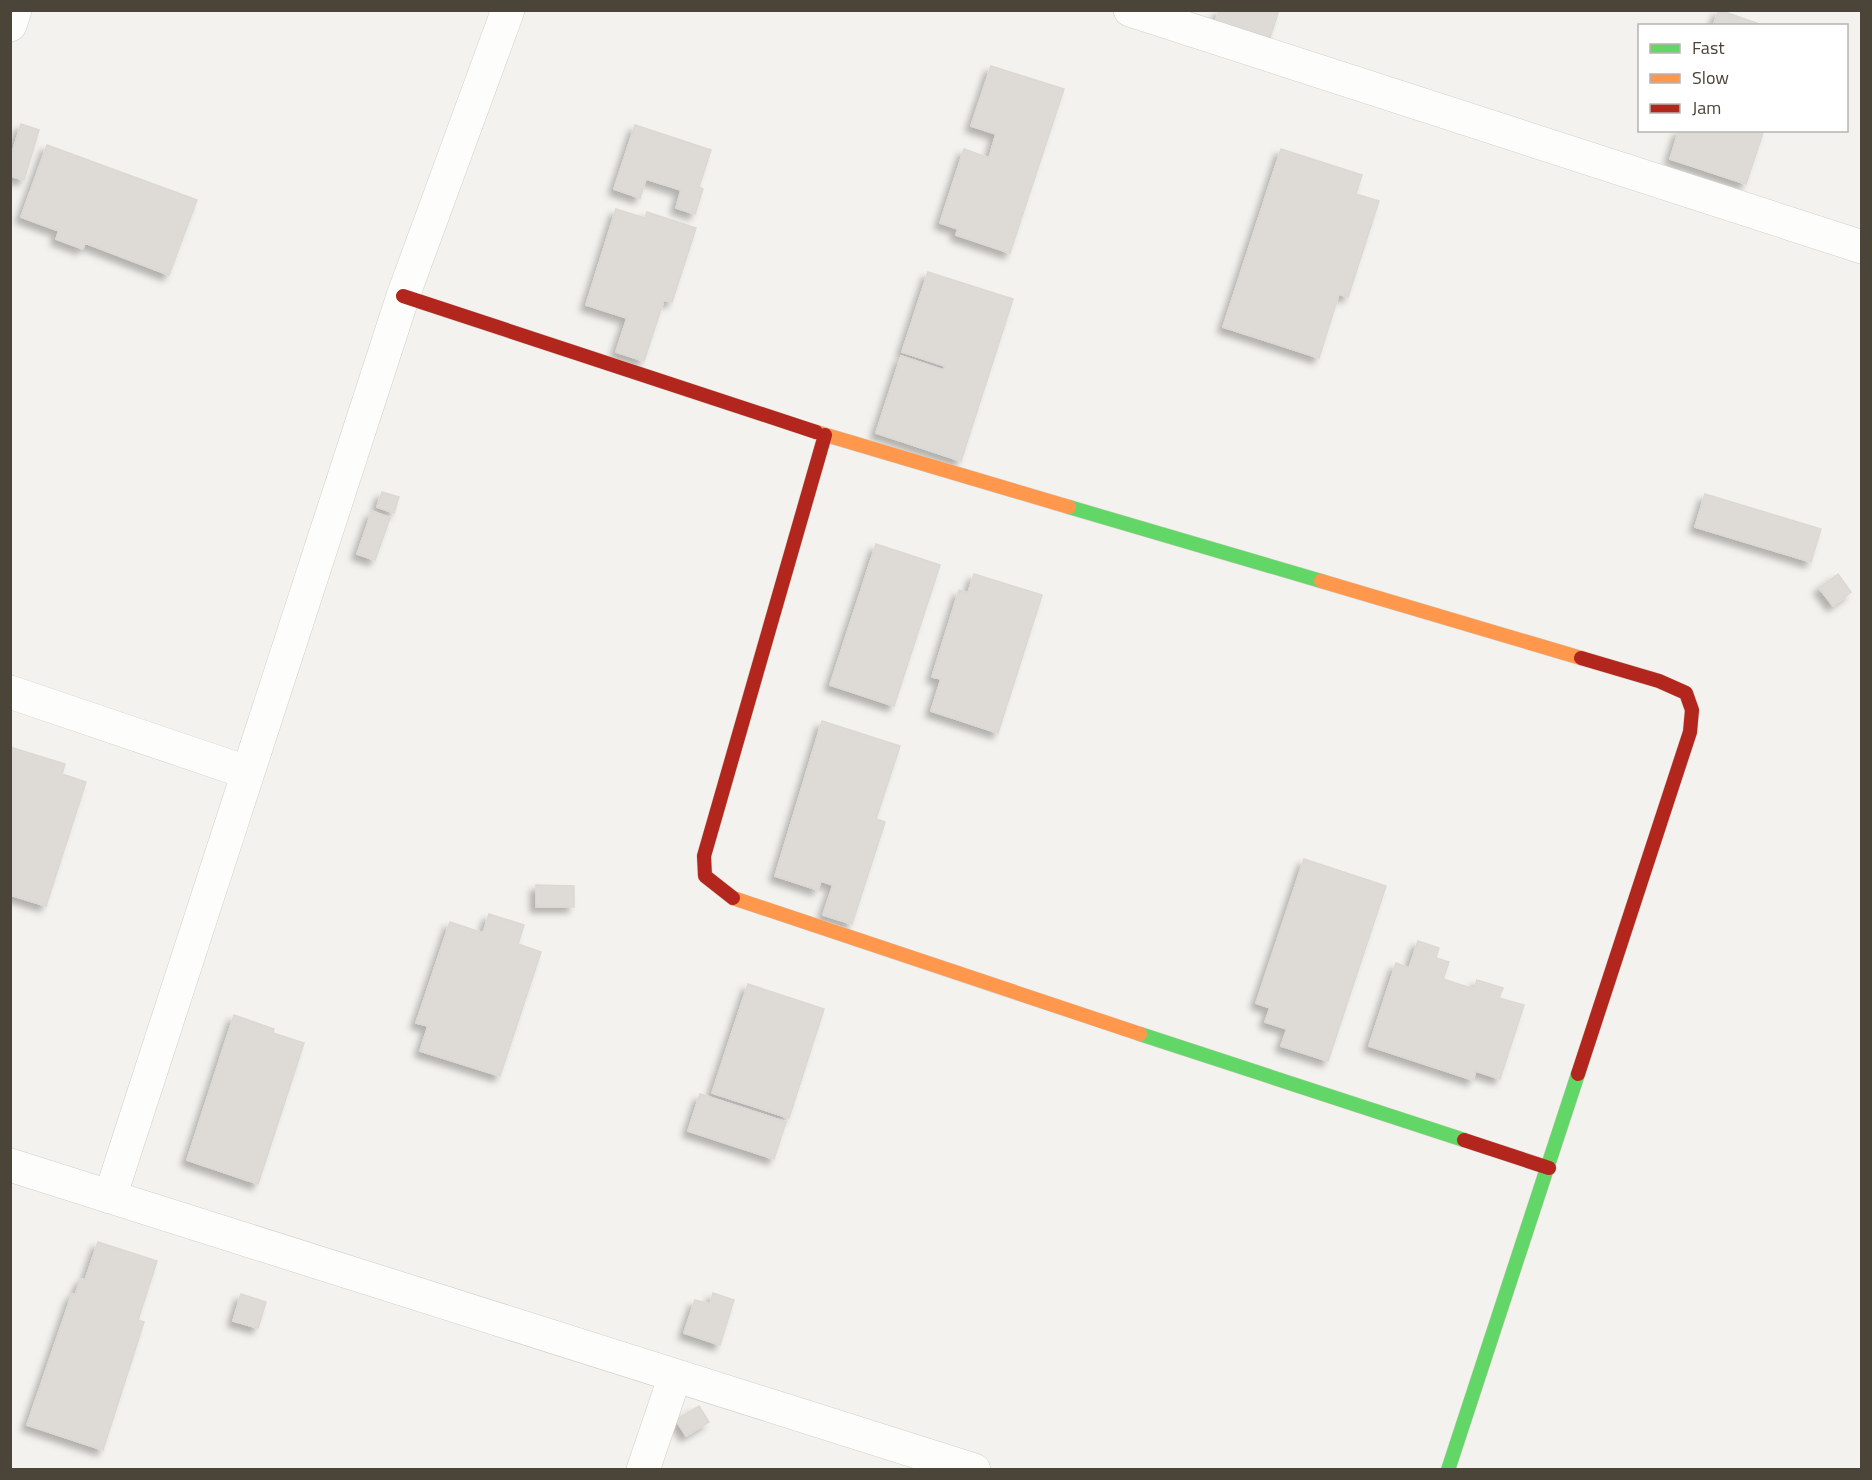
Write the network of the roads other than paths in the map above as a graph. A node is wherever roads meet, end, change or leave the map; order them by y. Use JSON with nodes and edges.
{"nodes":[{"id":1,"x":15,"y":10,"type":"edge"},
{"id":2,"x":508,"y":10,"type":"edge"},
{"id":3,"x":1130,"y":10,"type":"edge"},
{"id":4,"x":10,"y":25,"type":"edge"},
{"id":5,"x":1862,"y":247,"type":"edge"},
{"id":6,"x":403,"y":296,"type":"junction"},
{"id":7,"x":825,"y":435,"type":"junction"},
{"id":8,"x":10,"y":692,"type":"edge"},
{"id":9,"x":246,"y":772,"type":"junction"},
{"id":10,"x":10,"y":1165,"type":"edge"},
{"id":11,"x":1549,"y":1168,"type":"junction"},
{"id":12,"x":110,"y":1197,"type":"junction"},
{"id":13,"x":675,"y":1376,"type":"junction"},
{"id":14,"x":644,"y":1470,"type":"edge"},
{"id":15,"x":974,"y":1470,"type":"edge"},
{"id":16,"x":1448,"y":1470,"type":"edge"}],
"edges":[{"from":1,"to":4,"type":"street"},
{"from":2,"to":6,"type":"street"},
{"from":3,"to":5,"type":"street"},
{"from":6,"to":7,"type":"street"},
{"from":6,"to":9,"type":"street"},
{"from":7,"to":11,"type":"street"},
{"from":7,"to":11,"type":"street"},
{"from":8,"to":9,"type":"street"},
{"from":9,"to":12,"type":"street"},
{"from":10,"to":12,"type":"street"},
{"from":11,"to":16,"type":"street"},
{"from":12,"to":13,"type":"street"},
{"from":13,"to":14,"type":"street"},
{"from":13,"to":15,"type":"street"}]}
